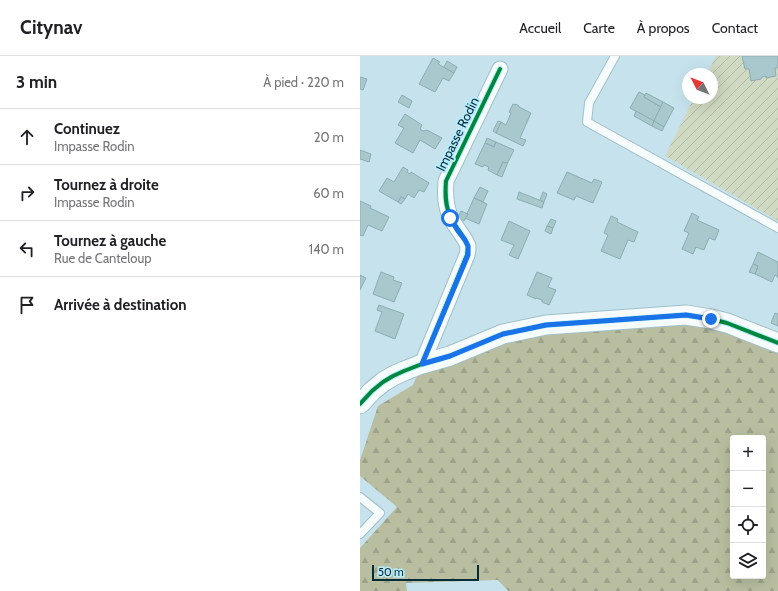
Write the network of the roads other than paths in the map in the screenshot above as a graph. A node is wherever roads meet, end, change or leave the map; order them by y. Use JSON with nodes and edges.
{"nodes":[{"id":1,"x":615,"y":56,"type":"edge"},
{"id":2,"x":500,"y":69,"type":"dead end"},
{"id":3,"x":778,"y":228,"type":"edge"},
{"id":4,"x":778,"y":342,"type":"edge"},
{"id":5,"x":422,"y":364,"type":"junction"},
{"id":6,"x":360,"y":404,"type":"edge"},
{"id":7,"x":360,"y":497,"type":"edge"},
{"id":8,"x":360,"y":534,"type":"edge"}],
"edges":[{"from":1,"to":3,"type":"lane"},
{"from":2,"to":5,"type":"street","name":"Impasse Rodin"},
{"from":4,"to":5,"type":"street"},
{"from":5,"to":6,"type":"street"},
{"from":7,"to":8,"type":"lane"}]}
